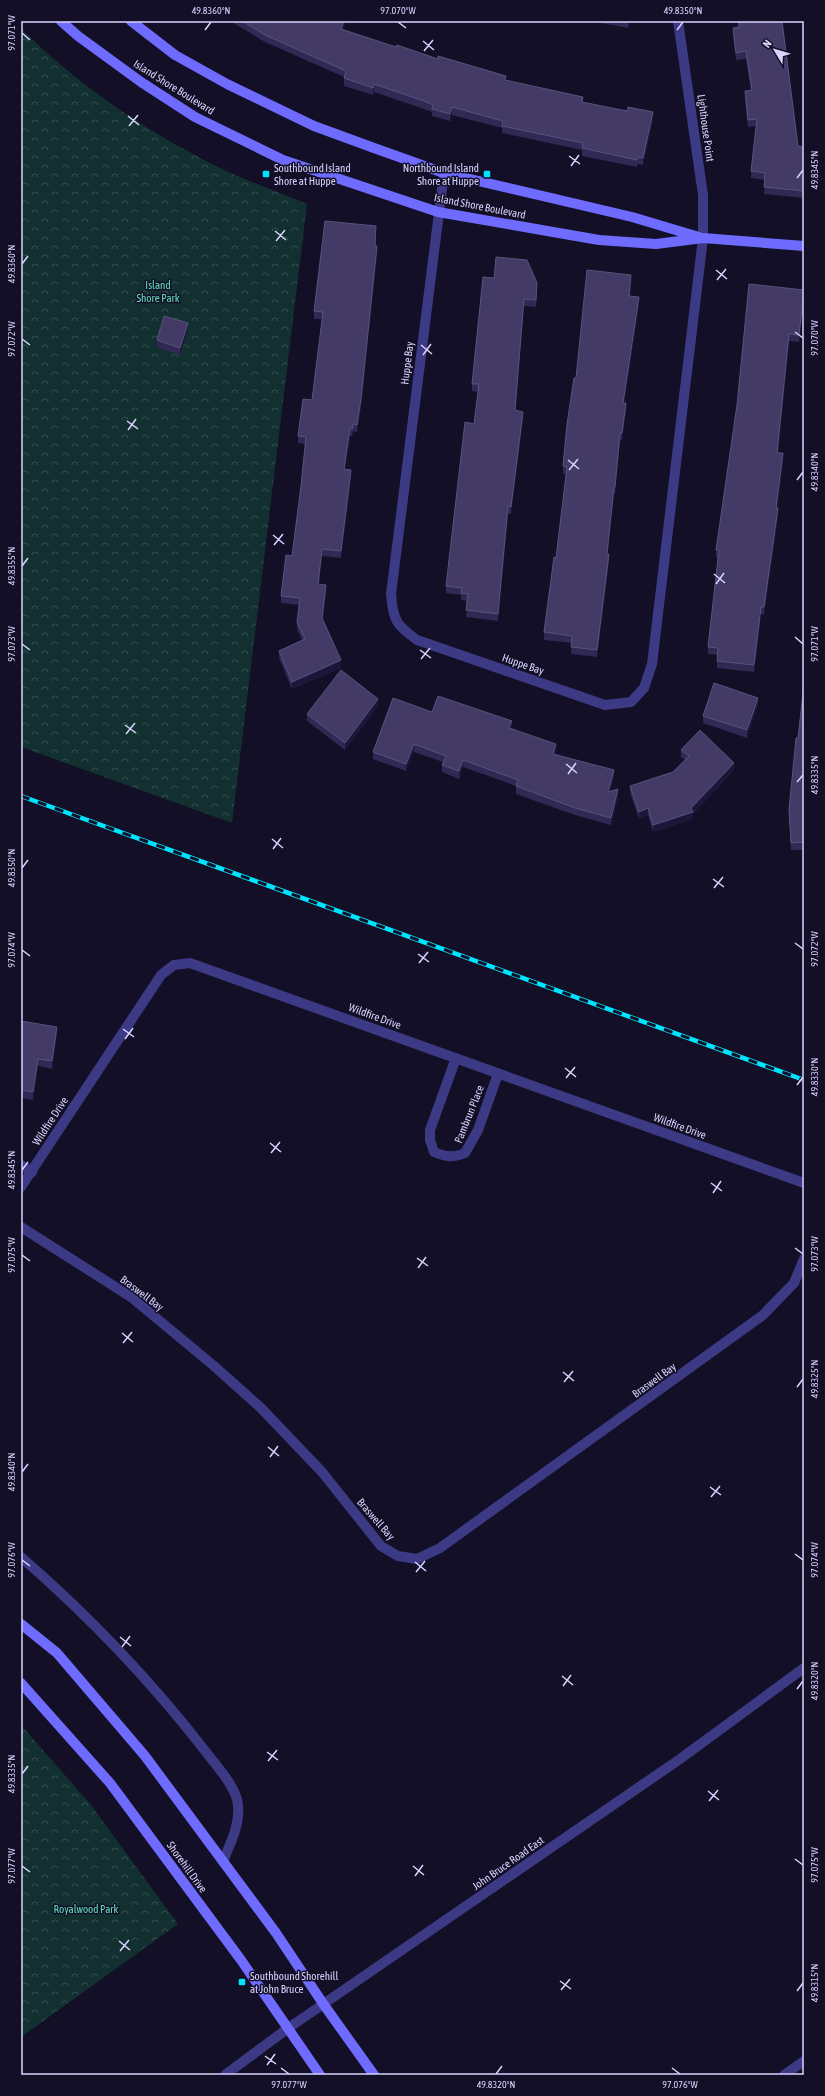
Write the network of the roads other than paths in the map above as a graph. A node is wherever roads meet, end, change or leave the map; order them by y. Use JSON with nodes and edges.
{"nodes":[{"id":1,"x":61,"y":21,"type":"edge"},
{"id":2,"x":131,"y":21,"type":"edge"},
{"id":3,"x":678,"y":21,"type":"edge"},
{"id":4,"x":444,"y":173,"type":"junction"},
{"id":5,"x":438,"y":212,"type":"junction"},
{"id":6,"x":703,"y":238,"type":"junction"},
{"id":7,"x":804,"y":246,"type":"edge"},
{"id":8,"x":456,"y":1058,"type":"junction"},
{"id":9,"x":498,"y":1074,"type":"junction"},
{"id":10,"x":21,"y":1165,"type":"edge"},
{"id":11,"x":32,"y":1172,"type":"junction"},
{"id":12,"x":804,"y":1183,"type":"edge"},
{"id":13,"x":21,"y":1187,"type":"edge"},
{"id":14,"x":21,"y":1227,"type":"edge"},
{"id":15,"x":804,"y":1259,"type":"edge"},
{"id":16,"x":21,"y":1557,"type":"edge"},
{"id":17,"x":21,"y":1624,"type":"edge"},
{"id":18,"x":804,"y":1668,"type":"edge"},
{"id":19,"x":21,"y":1683,"type":"edge"},
{"id":20,"x":223,"y":1861,"type":"junction"},
{"id":21,"x":324,"y":2005,"type":"junction"},
{"id":22,"x":287,"y":2029,"type":"junction"},
{"id":23,"x":804,"y":2061,"type":"edge"},
{"id":24,"x":225,"y":2075,"type":"edge"},
{"id":25,"x":320,"y":2075,"type":"edge"},
{"id":26,"x":374,"y":2075,"type":"edge"},
{"id":27,"x":784,"y":2075,"type":"edge"}],
"edges":[{"from":1,"to":5,"type":"street","name":"Island Shore Boulevard"},
{"from":2,"to":4,"type":"street","name":"Island Shore Boulevard"},
{"from":3,"to":6,"type":"street","name":"Lighthouse Point"},
{"from":4,"to":5,"type":"street","name":"Huppe Bay"},
{"from":4,"to":6,"type":"street","name":"Island Shore Boulevard"},
{"from":5,"to":6,"type":"street","name":"Island Shore Boulevard"},
{"from":5,"to":6,"type":"street","name":"Huppe Bay"},
{"from":6,"to":7,"type":"street","name":"Island Shore Boulevard"},
{"from":8,"to":9,"type":"street","name":"Wildfire Drive"},
{"from":8,"to":9,"type":"street","name":"Pambrun Place"},
{"from":8,"to":11,"type":"street","name":"Wildfire Drive"},
{"from":9,"to":12,"type":"street","name":"Wildfire Drive"},
{"from":10,"to":11,"type":"street"},
{"from":11,"to":13,"type":"street","name":"Wildfire Drive"},
{"from":14,"to":15,"type":"street","name":"Braswell Bay"},
{"from":16,"to":20,"type":"street"},
{"from":17,"to":20,"type":"street"},
{"from":18,"to":21,"type":"street","name":"John Bruce Road East"},
{"from":19,"to":22,"type":"street","name":"Shorehill Drive"},
{"from":20,"to":21,"type":"street"},
{"from":21,"to":22,"type":"street","name":"John Bruce Road East"},
{"from":21,"to":26,"type":"street"},
{"from":22,"to":24,"type":"street","name":"John Bruce Road East"},
{"from":22,"to":25,"type":"street","name":"Shorehill Drive"},
{"from":23,"to":27,"type":"street"}]}
